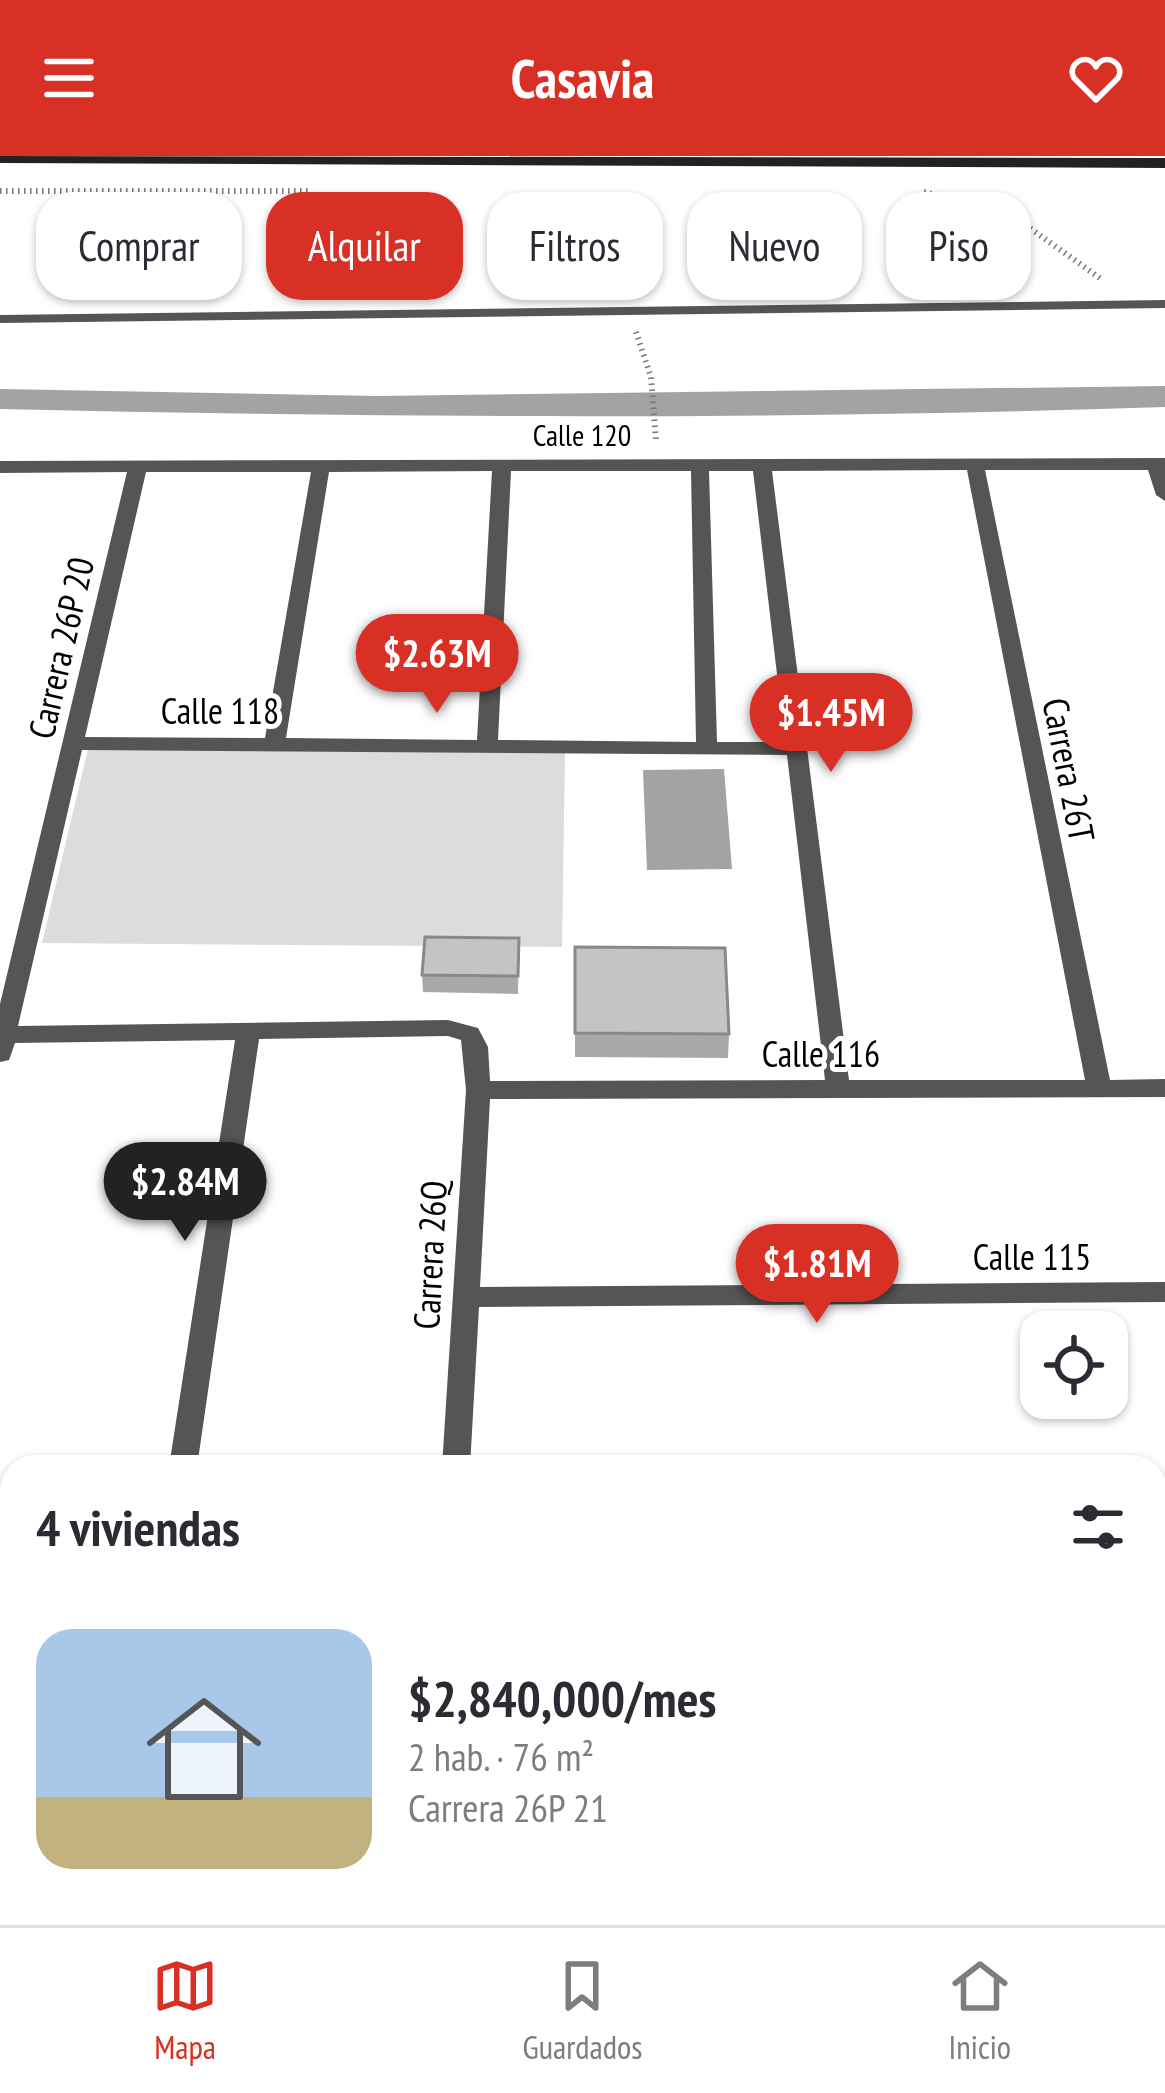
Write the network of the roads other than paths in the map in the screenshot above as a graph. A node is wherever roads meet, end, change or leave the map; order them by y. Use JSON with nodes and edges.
{"nodes":[{"id":1,"x":0,"y":158,"type":"edge"},
{"id":2,"x":1165,"y":163,"type":"edge"},
{"id":3,"x":1165,"y":304,"type":"edge"},
{"id":4,"x":0,"y":319,"type":"edge"},
{"id":5,"x":1160,"y":464,"type":"edge"},
{"id":6,"x":700,"y":465,"type":"junction"},
{"id":7,"x":762,"y":465,"type":"junction"},
{"id":8,"x":975,"y":465,"type":"junction"},
{"id":9,"x":321,"y":466,"type":"junction"},
{"id":10,"x":502,"y":466,"type":"junction"},
{"id":11,"x":0,"y":467,"type":"edge"},
{"id":12,"x":138,"y":467,"type":"junction"},
{"id":13,"x":1165,"y":495,"type":"edge"},
{"id":14,"x":73,"y":743,"type":"junction"},
{"id":15,"x":275,"y":744,"type":"junction"},
{"id":16,"x":487,"y":745,"type":"junction"},
{"id":17,"x":707,"y":747,"type":"junction"},
{"id":18,"x":799,"y":749,"type":"junction"},
{"id":19,"x":248,"y":1031,"type":"junction"},
{"id":20,"x":2,"y":1042,"type":"edge"},
{"id":21,"x":1099,"y":1087,"type":"junction"},
{"id":22,"x":1165,"y":1088,"type":"edge"},
{"id":23,"x":478,"y":1090,"type":"junction"},
{"id":24,"x":838,"y":1090,"type":"junction"},
{"id":25,"x":1165,"y":1292,"type":"edge"},
{"id":26,"x":468,"y":1298,"type":"junction"},
{"id":27,"x":185,"y":1455,"type":"edge"},
{"id":28,"x":457,"y":1455,"type":"edge"}],
"edges":[{"from":1,"to":2,"type":"main road"},
{"from":3,"to":4,"type":"lane"},
{"from":5,"to":8,"type":"street","name":"Calle 120"},
{"from":5,"to":13,"type":"street"},
{"from":6,"to":7,"type":"street","name":"Calle 120"},
{"from":6,"to":10,"type":"street","name":"Calle 120"},
{"from":6,"to":17,"type":"street"},
{"from":7,"to":8,"type":"street","name":"Calle 120"},
{"from":7,"to":18,"type":"street"},
{"from":8,"to":21,"type":"street","name":"Carrera 26T"},
{"from":9,"to":10,"type":"street","name":"Calle 120"},
{"from":9,"to":12,"type":"street","name":"Calle 120"},
{"from":9,"to":15,"type":"street"},
{"from":10,"to":16,"type":"street"},
{"from":11,"to":12,"type":"street","name":"Calle 120"},
{"from":12,"to":14,"type":"street","name":"Carrera 26P 20"},
{"from":14,"to":15,"type":"street","name":"Calle 118"},
{"from":14,"to":20,"type":"street","name":"Carrera 26P 20"},
{"from":15,"to":16,"type":"street","name":"Calle 118"},
{"from":16,"to":17,"type":"street","name":"Calle 118"},
{"from":17,"to":18,"type":"street","name":"Calle 118"},
{"from":18,"to":24,"type":"street"},
{"from":19,"to":20,"type":"street"},
{"from":19,"to":23,"type":"street","name":"Carrera 26Q"},
{"from":19,"to":27,"type":"street"},
{"from":21,"to":22,"type":"street","name":"Calle 116"},
{"from":21,"to":24,"type":"street","name":"Calle 116"},
{"from":23,"to":24,"type":"street","name":"Calle 116"},
{"from":23,"to":26,"type":"street","name":"Carrera 26Q"},
{"from":25,"to":26,"type":"street","name":"Calle 115"},
{"from":26,"to":28,"type":"street","name":"Carrera 26Q"}]}
